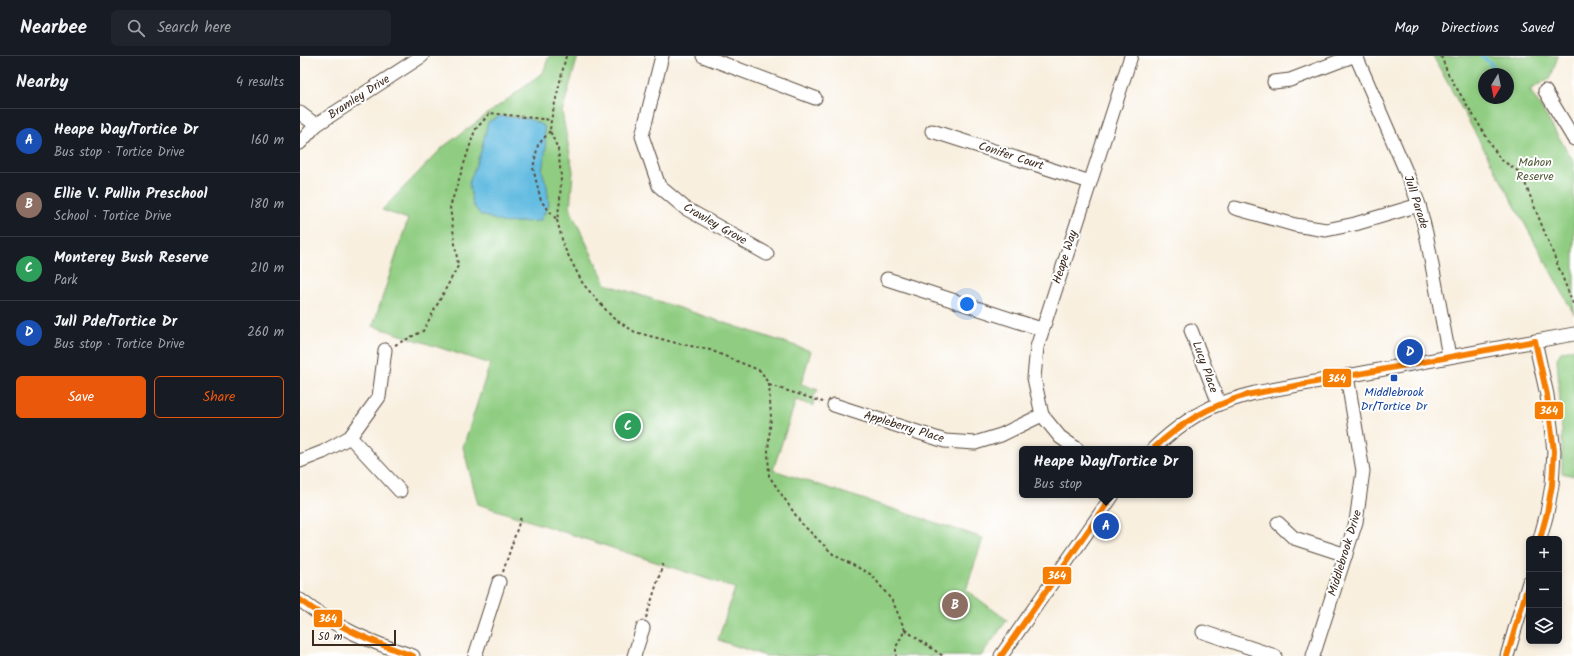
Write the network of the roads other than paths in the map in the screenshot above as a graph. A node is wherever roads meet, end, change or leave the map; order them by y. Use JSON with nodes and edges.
{"nodes":[{"id":1,"x":422,"y":56,"type":"edge"},
{"id":2,"x":662,"y":56,"type":"edge"},
{"id":3,"x":703,"y":56,"type":"edge"},
{"id":4,"x":1131,"y":56,"type":"edge"},
{"id":5,"x":1353,"y":56,"type":"edge"},
{"id":6,"x":1356,"y":56,"type":"edge"},
{"id":7,"x":1274,"y":82,"type":"dead end"},
{"id":8,"x":1545,"y":91,"type":"dead end"},
{"id":9,"x":815,"y":98,"type":"dead end"},
{"id":10,"x":300,"y":113,"type":"edge"},
{"id":11,"x":316,"y":125,"type":"junction"},
{"id":12,"x":932,"y":131,"type":"dead end"},
{"id":13,"x":1574,"y":139,"type":"edge"},
{"id":14,"x":300,"y":143,"type":"edge"},
{"id":15,"x":1090,"y":182,"type":"junction"},
{"id":16,"x":1419,"y":205,"type":"junction"},
{"id":17,"x":1235,"y":208,"type":"dead end"},
{"id":18,"x":767,"y":254,"type":"dead end"},
{"id":19,"x":887,"y":280,"type":"dead end"},
{"id":20,"x":1041,"y":329,"type":"junction"},
{"id":21,"x":1191,"y":330,"type":"dead end"},
{"id":22,"x":1574,"y":334,"type":"edge"},
{"id":23,"x":1535,"y":341,"type":"junction"},
{"id":24,"x":385,"y":350,"type":"road end"},
{"id":25,"x":1449,"y":356,"type":"junction"},
{"id":26,"x":1347,"y":376,"type":"junction"},
{"id":27,"x":1219,"y":404,"type":"junction"},
{"id":28,"x":834,"y":405,"type":"road end"},
{"id":29,"x":1042,"y":415,"type":"junction"},
{"id":30,"x":350,"y":437,"type":"junction"},
{"id":31,"x":1073,"y":446,"type":"edge"},
{"id":32,"x":1156,"y":446,"type":"edge"},
{"id":33,"x":300,"y":461,"type":"edge"},
{"id":34,"x":400,"y":491,"type":"dead end"},
{"id":35,"x":1111,"y":498,"type":"edge"},
{"id":36,"x":1278,"y":523,"type":"dead end"},
{"id":37,"x":1541,"y":536,"type":"edge"},
{"id":38,"x":1346,"y":555,"type":"junction"},
{"id":39,"x":499,"y":582,"type":"road end"},
{"id":40,"x":1526,"y":592,"type":"edge"},
{"id":41,"x":300,"y":600,"type":"edge"},
{"id":42,"x":643,"y":628,"type":"road end"},
{"id":43,"x":1203,"y":632,"type":"dead end"},
{"id":44,"x":413,"y":656,"type":"edge"},
{"id":45,"x":475,"y":656,"type":"edge"},
{"id":46,"x":634,"y":656,"type":"edge"},
{"id":47,"x":1001,"y":656,"type":"edge"},
{"id":48,"x":1276,"y":656,"type":"edge"},
{"id":49,"x":1313,"y":656,"type":"edge"},
{"id":50,"x":1507,"y":656,"type":"edge"}],
"edges":[{"from":1,"to":11,"type":"street","name":"Bramley Drive"},
{"from":2,"to":18,"type":"street","name":"Crawley Grove"},
{"from":3,"to":9,"type":"street"},
{"from":4,"to":15,"type":"street","name":"Heape Way"},
{"from":5,"to":7,"type":"street"},
{"from":6,"to":16,"type":"street","name":"Jull Parade"},
{"from":8,"to":13,"type":"street"},
{"from":10,"to":11,"type":"street"},
{"from":11,"to":14,"type":"street","name":"Bramley Drive"},
{"from":12,"to":15,"type":"street","name":"Conifer Court"},
{"from":15,"to":20,"type":"street","name":"Heape Way"},
{"from":16,"to":17,"type":"street"},
{"from":16,"to":25,"type":"street","name":"Jull Parade"},
{"from":19,"to":20,"type":"street"},
{"from":20,"to":29,"type":"street","name":"Heape Way"},
{"from":21,"to":27,"type":"street","name":"Lucy Place"},
{"from":22,"to":23,"type":"street"},
{"from":23,"to":25,"type":"street"},
{"from":23,"to":37,"type":"street"},
{"from":24,"to":30,"type":"street"},
{"from":25,"to":26,"type":"street"},
{"from":26,"to":27,"type":"street"},
{"from":26,"to":38,"type":"street","name":"Middlebrook Drive"},
{"from":27,"to":32,"type":"street"},
{"from":28,"to":29,"type":"street","name":"Appleberry Place"},
{"from":29,"to":31,"type":"street","name":"Heape Way"},
{"from":30,"to":33,"type":"street"},
{"from":30,"to":34,"type":"street"},
{"from":35,"to":47,"type":"street"},
{"from":36,"to":38,"type":"street"},
{"from":38,"to":49,"type":"street","name":"Middlebrook Drive"},
{"from":39,"to":45,"type":"street"},
{"from":40,"to":50,"type":"street"},
{"from":41,"to":44,"type":"street"},
{"from":42,"to":46,"type":"street"},
{"from":43,"to":48,"type":"street"}]}
